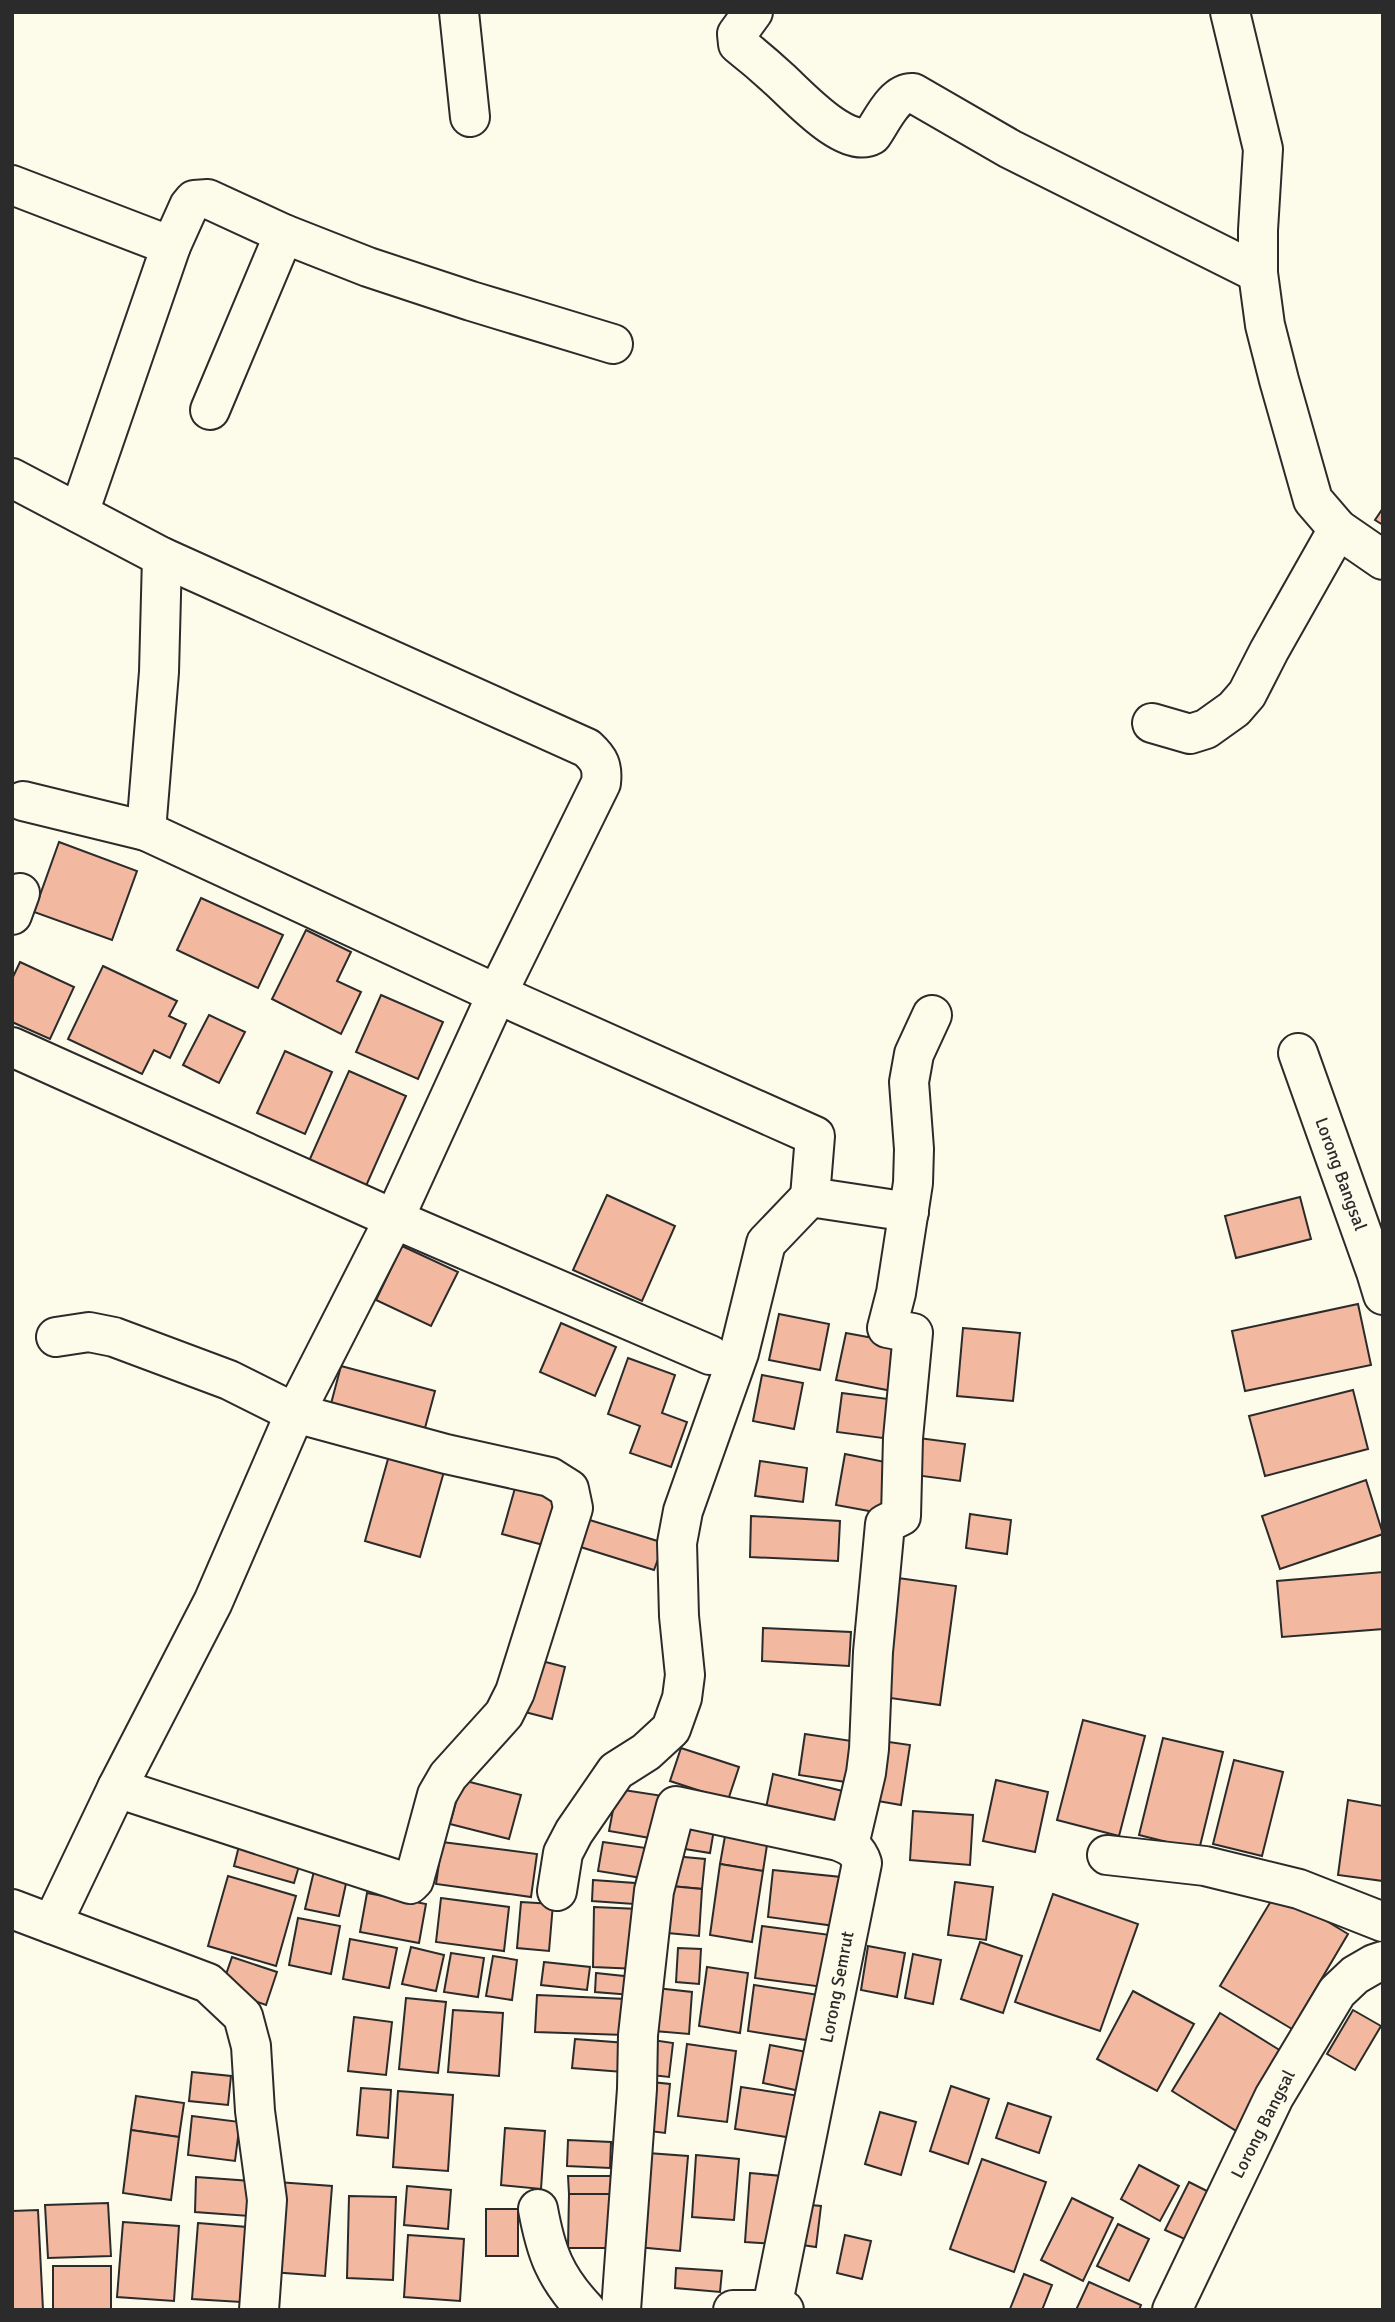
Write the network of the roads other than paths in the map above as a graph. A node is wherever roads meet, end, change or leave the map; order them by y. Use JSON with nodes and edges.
{"nodes":[{"id":1,"x":459,"y":12,"type":"edge"},
{"id":2,"x":753,"y":12,"type":"edge"},
{"id":3,"x":1230,"y":12,"type":"edge"},
{"id":4,"x":470,"y":117,"type":"dead end"},
{"id":5,"x":12,"y":185,"type":"edge"},
{"id":6,"x":284,"y":234,"type":"junction"},
{"id":7,"x":171,"y":246,"type":"junction"},
{"id":8,"x":1258,"y":273,"type":"junction"},
{"id":9,"x":613,"y":344,"type":"dead end"},
{"id":10,"x":210,"y":410,"type":"dead end"},
{"id":11,"x":12,"y":478,"type":"edge"},
{"id":12,"x":79,"y":513,"type":"junction"},
{"id":13,"x":1338,"y":529,"type":"junction"},
{"id":14,"x":162,"y":557,"type":"junction"},
{"id":15,"x":1383,"y":560,"type":"edge"},
{"id":16,"x":1153,"y":723,"type":"dead end"},
{"id":17,"x":23,"y":801,"type":"dead end"},
{"id":18,"x":146,"y":831,"type":"junction"},
{"id":19,"x":498,"y":994,"type":"junction"},
{"id":20,"x":932,"y":1015,"type":"dead end"},
{"id":21,"x":12,"y":1047,"type":"edge"},
{"id":22,"x":1298,"y":1053,"type":"dead end"},
{"id":23,"x":810,"y":1197,"type":"junction"},
{"id":24,"x":909,"y":1212,"type":"junction"},
{"id":25,"x":394,"y":1219,"type":"junction"},
{"id":26,"x":1383,"y":1295,"type":"edge"},
{"id":27,"x":56,"y":1337,"type":"dead end"},
{"id":28,"x":710,"y":1355,"type":"dead end"},
{"id":29,"x":295,"y":1413,"type":"junction"},
{"id":30,"x":117,"y":1788,"type":"junction"},
{"id":31,"x":849,"y":1845,"type":"junction"},
{"id":32,"x":1107,"y":1855,"type":"dead end"},
{"id":33,"x":557,"y":1891,"type":"dead end"},
{"id":34,"x":12,"y":1909,"type":"edge"},
{"id":35,"x":1383,"y":1922,"type":"edge"},
{"id":36,"x":52,"y":1924,"type":"junction"},
{"id":37,"x":1383,"y":1962,"type":"edge"},
{"id":38,"x":538,"y":2209,"type":"dead end"},
{"id":39,"x":778,"y":2309,"type":"edge"},
{"id":40,"x":259,"y":2310,"type":"edge"},
{"id":41,"x":586,"y":2310,"type":"edge"},
{"id":42,"x":621,"y":2310,"type":"edge"},
{"id":43,"x":733,"y":2310,"type":"edge"},
{"id":44,"x":1172,"y":2310,"type":"edge"}],
"edges":[{"from":1,"to":4,"type":"street"},
{"from":2,"to":8,"type":"street"},
{"from":3,"to":8,"type":"street"},
{"from":5,"to":7,"type":"street"},
{"from":6,"to":7,"type":"street"},
{"from":6,"to":9,"type":"street"},
{"from":6,"to":10,"type":"street"},
{"from":7,"to":12,"type":"street"},
{"from":8,"to":13,"type":"street"},
{"from":11,"to":12,"type":"street"},
{"from":12,"to":14,"type":"street"},
{"from":13,"to":15,"type":"street"},
{"from":13,"to":16,"type":"street"},
{"from":14,"to":18,"type":"street"},
{"from":14,"to":19,"type":"street"},
{"from":17,"to":18,"type":"street"},
{"from":18,"to":19,"type":"street"},
{"from":19,"to":23,"type":"street"},
{"from":19,"to":25,"type":"street"},
{"from":20,"to":24,"type":"street"},
{"from":21,"to":25,"type":"street"},
{"from":22,"to":26,"type":"street","name":"Lorong Bangsal"},
{"from":23,"to":24,"type":"street"},
{"from":23,"to":33,"type":"street"},
{"from":24,"to":31,"type":"street"},
{"from":25,"to":28,"type":"street"},
{"from":25,"to":29,"type":"street"},
{"from":27,"to":29,"type":"street"},
{"from":29,"to":30,"type":"street"},
{"from":29,"to":30,"type":"street"},
{"from":30,"to":36,"type":"street"},
{"from":31,"to":39,"type":"street","name":"Lorong Semrut"},
{"from":31,"to":42,"type":"street"},
{"from":32,"to":35,"type":"street"},
{"from":34,"to":36,"type":"street"},
{"from":36,"to":40,"type":"street"},
{"from":37,"to":44,"type":"street","name":"Lorong Bangsal"},
{"from":38,"to":41,"type":"street"},
{"from":39,"to":43,"type":"street"}]}
